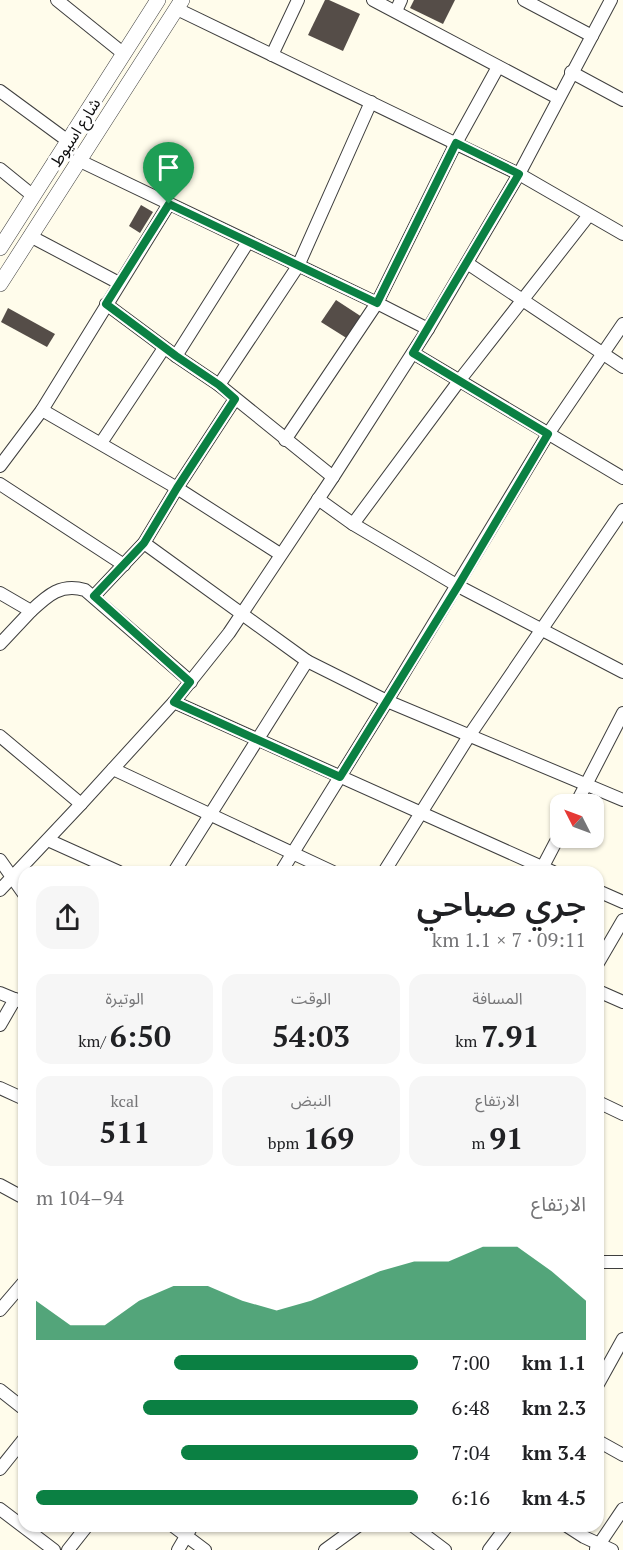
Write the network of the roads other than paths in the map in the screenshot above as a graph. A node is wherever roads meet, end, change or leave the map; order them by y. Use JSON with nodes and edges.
{"nodes":[{"id":1,"x":57,"y":0,"type":"edge"},
{"id":2,"x":158,"y":0,"type":"edge"},
{"id":3,"x":298,"y":0,"type":"edge"},
{"id":4,"x":373,"y":0,"type":"edge"},
{"id":5,"x":524,"y":0,"type":"edge"},
{"id":6,"x":611,"y":0,"type":"edge"},
{"id":7,"x":179,"y":4,"type":"edge"},
{"id":8,"x":398,"y":6,"type":"edge"},
{"id":9,"x":592,"y":36,"type":"junction"},
{"id":10,"x":124,"y":54,"type":"junction"},
{"id":11,"x":272,"y":54,"type":"junction"},
{"id":12,"x":498,"y":67,"type":"junction"},
{"id":13,"x":571,"y":72,"type":"junction"},
{"id":14,"x":0,"y":91,"type":"edge"},
{"id":15,"x":558,"y":98,"type":"junction"},
{"id":16,"x":623,"y":100,"type":"edge"},
{"id":17,"x":371,"y":102,"type":"junction"},
{"id":18,"x":68,"y":141,"type":"junction"},
{"id":19,"x":456,"y":143,"type":"junction"},
{"id":20,"x":78,"y":160,"type":"junction"},
{"id":21,"x":0,"y":169,"type":"edge"},
{"id":22,"x":519,"y":174,"type":"junction"},
{"id":23,"x":32,"y":195,"type":"junction"},
{"id":24,"x":169,"y":204,"type":"junction"},
{"id":25,"x":589,"y":216,"type":"junction"},
{"id":26,"x":623,"y":234,"type":"edge"},
{"id":27,"x":30,"y":236,"type":"junction"},
{"id":28,"x":249,"y":242,"type":"junction"},
{"id":29,"x":0,"y":248,"type":"edge"},
{"id":30,"x":467,"y":263,"type":"junction"},
{"id":31,"x":298,"y":266,"type":"junction"},
{"id":32,"x":119,"y":283,"type":"junction"},
{"id":33,"x":0,"y":284,"type":"edge"},
{"id":34,"x":523,"y":300,"type":"junction"},
{"id":35,"x":377,"y":303,"type":"junction"},
{"id":36,"x":106,"y":304,"type":"junction"},
{"id":37,"x":623,"y":324,"type":"edge"},
{"id":38,"x":428,"y":329,"type":"junction"},
{"id":39,"x":164,"y":348,"type":"junction"},
{"id":40,"x":413,"y":353,"type":"junction"},
{"id":41,"x":604,"y":353,"type":"junction"},
{"id":42,"x":176,"y":356,"type":"junction"},
{"id":43,"x":623,"y":367,"type":"edge"},
{"id":44,"x":459,"y":381,"type":"junction"},
{"id":45,"x":219,"y":385,"type":"junction"},
{"id":46,"x":235,"y":399,"type":"junction"},
{"id":47,"x":42,"y":410,"type":"junction"},
{"id":48,"x":548,"y":434,"type":"junction"},
{"id":49,"x":285,"y":440,"type":"junction"},
{"id":50,"x":100,"y":443,"type":"junction"},
{"id":51,"x":0,"y":466,"type":"edge"},
{"id":52,"x":333,"y":477,"type":"junction"},
{"id":53,"x":623,"y":478,"type":"edge"},
{"id":54,"x":0,"y":484,"type":"edge"},
{"id":55,"x":177,"y":488,"type":"junction"},
{"id":56,"x":318,"y":499,"type":"junction"},
{"id":57,"x":623,"y":510,"type":"edge"},
{"id":58,"x":353,"y":524,"type":"junction"},
{"id":59,"x":144,"y":543,"type":"junction"},
{"id":60,"x":280,"y":554,"type":"junction"},
{"id":61,"x":124,"y":565,"type":"junction"},
{"id":62,"x":458,"y":586,"type":"junction"},
{"id":63,"x":0,"y":593,"type":"edge"},
{"id":64,"x":94,"y":596,"type":"junction"},
{"id":65,"x":31,"y":611,"type":"junction"},
{"id":66,"x":240,"y":614,"type":"junction"},
{"id":67,"x":542,"y":630,"type":"junction"},
{"id":68,"x":0,"y":644,"type":"edge"},
{"id":69,"x":307,"y":661,"type":"junction"},
{"id":70,"x":623,"y":672,"type":"edge"},
{"id":71,"x":190,"y":682,"type":"junction"},
{"id":72,"x":387,"y":701,"type":"junction"},
{"id":73,"x":174,"y":702,"type":"junction"},
{"id":74,"x":623,"y":713,"type":"edge"},
{"id":75,"x":0,"y":736,"type":"edge"},
{"id":76,"x":469,"y":736,"type":"junction"},
{"id":77,"x":258,"y":740,"type":"junction"},
{"id":78,"x":113,"y":769,"type":"junction"},
{"id":79,"x":340,"y":777,"type":"junction"},
{"id":80,"x":586,"y":786,"type":"junction"},
{"id":81,"x":582,"y":794,"type":"edge"},
{"id":82,"x":623,"y":800,"type":"edge"},
{"id":83,"x":81,"y":804,"type":"junction"},
{"id":84,"x":422,"y":813,"type":"junction"},
{"id":85,"x":210,"y":814,"type":"junction"},
{"id":86,"x":48,"y":840,"type":"junction"},
{"id":87,"x":554,"y":848,"type":"edge"},
{"id":88,"x":293,"y":853,"type":"junction"},
{"id":89,"x":0,"y":860,"type":"edge"},
{"id":90,"x":23,"y":866,"type":"edge"},
{"id":91,"x":106,"y":866,"type":"edge"},
{"id":92,"x":178,"y":866,"type":"edge"},
{"id":93,"x":285,"y":866,"type":"edge"},
{"id":94,"x":320,"y":866,"type":"edge"},
{"id":95,"x":388,"y":866,"type":"edge"},
{"id":96,"x":536,"y":866,"type":"edge"},
{"id":97,"x":547,"y":866,"type":"edge"},
{"id":98,"x":18,"y":871,"type":"edge"},
{"id":99,"x":11,"y":878,"type":"junction"},
{"id":100,"x":18,"y":887,"type":"edge"},
{"id":101,"x":0,"y":890,"type":"edge"},
{"id":102,"x":604,"y":894,"type":"edge"},
{"id":103,"x":623,"y":902,"type":"edge"},
{"id":104,"x":623,"y":920,"type":"edge"},
{"id":105,"x":604,"y":953,"type":"edge"},
{"id":106,"x":0,"y":993,"type":"edge"},
{"id":107,"x":604,"y":994,"type":"edge"},
{"id":108,"x":18,"y":1000,"type":"edge"},
{"id":109,"x":623,"y":1002,"type":"edge"},
{"id":110,"x":18,"y":1003,"type":"edge"},
{"id":111,"x":0,"y":1025,"type":"edge"},
{"id":112,"x":0,"y":1088,"type":"edge"},
{"id":113,"x":18,"y":1096,"type":"edge"},
{"id":114,"x":604,"y":1104,"type":"edge"},
{"id":115,"x":621,"y":1108,"type":"edge"},
{"id":116,"x":0,"y":1185,"type":"edge"},
{"id":117,"x":18,"y":1195,"type":"edge"},
{"id":118,"x":604,"y":1262,"type":"edge"},
{"id":119,"x":623,"y":1262,"type":"edge"},
{"id":120,"x":18,"y":1289,"type":"edge"},
{"id":121,"x":0,"y":1310,"type":"edge"},
{"id":122,"x":623,"y":1339,"type":"edge"},
{"id":123,"x":620,"y":1353,"type":"edge"},
{"id":124,"x":604,"y":1376,"type":"edge"},
{"id":125,"x":0,"y":1390,"type":"edge"},
{"id":126,"x":18,"y":1403,"type":"edge"},
{"id":127,"x":604,"y":1444,"type":"edge"},
{"id":128,"x":18,"y":1446,"type":"edge"},
{"id":129,"x":623,"y":1455,"type":"edge"},
{"id":130,"x":0,"y":1469,"type":"edge"},
{"id":131,"x":0,"y":1509,"type":"edge"},
{"id":132,"x":623,"y":1509,"type":"edge"},
{"id":133,"x":18,"y":1523,"type":"edge"},
{"id":134,"x":30,"y":1532,"type":"edge"},
{"id":135,"x":82,"y":1532,"type":"edge"},
{"id":136,"x":188,"y":1532,"type":"edge"},
{"id":137,"x":190,"y":1532,"type":"edge"},
{"id":138,"x":350,"y":1532,"type":"edge"},
{"id":139,"x":421,"y":1532,"type":"edge"},
{"id":140,"x":502,"y":1532,"type":"edge"},
{"id":141,"x":576,"y":1532,"type":"edge"},
{"id":142,"x":597,"y":1547,"type":"edge"},
{"id":143,"x":54,"y":1550,"type":"edge"},
{"id":144,"x":68,"y":1550,"type":"edge"},
{"id":145,"x":178,"y":1550,"type":"edge"},
{"id":146,"x":205,"y":1550,"type":"edge"},
{"id":147,"x":325,"y":1550,"type":"edge"},
{"id":148,"x":445,"y":1550,"type":"edge"},
{"id":149,"x":489,"y":1550,"type":"edge"},
{"id":150,"x":612,"y":1550,"type":"edge"}],
"edges":[{"from":1,"to":10,"type":"street"},
{"from":2,"to":10,"type":"street","name":"شارع اسيوط"},
{"from":3,"to":11,"type":"street"},
{"from":4,"to":8,"type":"street"},
{"from":5,"to":9,"type":"street"},
{"from":6,"to":9,"type":"street"},
{"from":7,"to":11,"type":"street"},
{"from":7,"to":20,"type":"street","name":"شارع اسيوط"},
{"from":8,"to":12,"type":"street"},
{"from":9,"to":13,"type":"street"},
{"from":10,"to":18,"type":"street","name":"شارع اسيوط"},
{"from":11,"to":17,"type":"street"},
{"from":12,"to":15,"type":"street"},
{"from":12,"to":19,"type":"street"},
{"from":13,"to":15,"type":"street"},
{"from":13,"to":16,"type":"street"},
{"from":14,"to":18,"type":"street"},
{"from":15,"to":22,"type":"street"},
{"from":17,"to":19,"type":"street"},
{"from":17,"to":31,"type":"street"},
{"from":18,"to":23,"type":"street","name":"شارع اسيوط"},
{"from":19,"to":22,"type":"street"},
{"from":19,"to":35,"type":"street"},
{"from":20,"to":24,"type":"street"},
{"from":20,"to":27,"type":"street","name":"شارع اسيوط"},
{"from":21,"to":23,"type":"street"},
{"from":22,"to":25,"type":"street"},
{"from":22,"to":30,"type":"street"},
{"from":23,"to":29,"type":"street","name":"شارع اسيوط"},
{"from":24,"to":28,"type":"street"},
{"from":24,"to":32,"type":"street"},
{"from":25,"to":26,"type":"street"},
{"from":25,"to":34,"type":"street"},
{"from":27,"to":32,"type":"street"},
{"from":27,"to":33,"type":"street","name":"شارع اسيوط"},
{"from":28,"to":31,"type":"street"},
{"from":28,"to":42,"type":"street"},
{"from":30,"to":34,"type":"street"},
{"from":30,"to":38,"type":"street"},
{"from":31,"to":35,"type":"street"},
{"from":31,"to":45,"type":"street"},
{"from":32,"to":36,"type":"street"},
{"from":34,"to":41,"type":"street"},
{"from":34,"to":44,"type":"street"},
{"from":35,"to":38,"type":"street"},
{"from":35,"to":49,"type":"street"},
{"from":36,"to":39,"type":"street"},
{"from":36,"to":47,"type":"street"},
{"from":37,"to":41,"type":"street"},
{"from":38,"to":40,"type":"street"},
{"from":39,"to":42,"type":"street"},
{"from":39,"to":50,"type":"street"},
{"from":40,"to":44,"type":"street"},
{"from":40,"to":52,"type":"street"},
{"from":41,"to":43,"type":"street"},
{"from":41,"to":48,"type":"street"},
{"from":42,"to":45,"type":"street"},
{"from":44,"to":48,"type":"street"},
{"from":44,"to":58,"type":"street"},
{"from":45,"to":46,"type":"street"},
{"from":46,"to":49,"type":"street"},
{"from":46,"to":55,"type":"street"},
{"from":47,"to":50,"type":"street"},
{"from":47,"to":51,"type":"street"},
{"from":48,"to":53,"type":"street"},
{"from":48,"to":62,"type":"street"},
{"from":49,"to":52,"type":"street"},
{"from":50,"to":55,"type":"street"},
{"from":52,"to":56,"type":"street"},
{"from":54,"to":61,"type":"street"},
{"from":55,"to":59,"type":"street"},
{"from":55,"to":60,"type":"street"},
{"from":56,"to":58,"type":"street"},
{"from":56,"to":60,"type":"street"},
{"from":57,"to":67,"type":"street"},
{"from":58,"to":62,"type":"street"},
{"from":59,"to":61,"type":"street"},
{"from":59,"to":66,"type":"street"},
{"from":60,"to":66,"type":"street"},
{"from":61,"to":64,"type":"street"},
{"from":62,"to":67,"type":"street"},
{"from":62,"to":72,"type":"street"},
{"from":63,"to":65,"type":"street"},
{"from":64,"to":65,"type":"street"},
{"from":64,"to":71,"type":"street"},
{"from":65,"to":68,"type":"street"},
{"from":66,"to":69,"type":"street"},
{"from":66,"to":71,"type":"street"},
{"from":67,"to":70,"type":"street"},
{"from":67,"to":76,"type":"street"},
{"from":69,"to":72,"type":"street"},
{"from":69,"to":77,"type":"street"},
{"from":71,"to":73,"type":"street"},
{"from":72,"to":76,"type":"street"},
{"from":72,"to":79,"type":"street"},
{"from":73,"to":77,"type":"street"},
{"from":73,"to":78,"type":"street"},
{"from":74,"to":80,"type":"street"},
{"from":75,"to":83,"type":"street"},
{"from":76,"to":80,"type":"street"},
{"from":76,"to":84,"type":"street"},
{"from":77,"to":79,"type":"street"},
{"from":77,"to":85,"type":"street"},
{"from":78,"to":83,"type":"street"},
{"from":78,"to":85,"type":"street"},
{"from":79,"to":84,"type":"street"},
{"from":79,"to":88,"type":"street"},
{"from":80,"to":81,"type":"street"},
{"from":80,"to":82,"type":"street"},
{"from":83,"to":86,"type":"street"},
{"from":84,"to":95,"type":"street"},
{"from":84,"to":96,"type":"street"},
{"from":85,"to":88,"type":"street"},
{"from":85,"to":92,"type":"street"},
{"from":86,"to":90,"type":"street"},
{"from":86,"to":91,"type":"street"},
{"from":87,"to":97,"type":"street"},
{"from":88,"to":93,"type":"street"},
{"from":88,"to":94,"type":"street"},
{"from":89,"to":99,"type":"street"},
{"from":98,"to":99,"type":"street"},
{"from":99,"to":100,"type":"street"},
{"from":99,"to":101,"type":"street"},
{"from":102,"to":103,"type":"street"},
{"from":104,"to":105,"type":"street"},
{"from":106,"to":108,"type":"street"},
{"from":107,"to":109,"type":"street"},
{"from":110,"to":111,"type":"street"},
{"from":112,"to":113,"type":"street"},
{"from":114,"to":115,"type":"street"},
{"from":116,"to":117,"type":"street"},
{"from":118,"to":119,"type":"street"},
{"from":120,"to":121,"type":"street"},
{"from":122,"to":123,"type":"street"},
{"from":123,"to":124,"type":"street"},
{"from":125,"to":126,"type":"street"},
{"from":127,"to":129,"type":"street"},
{"from":128,"to":130,"type":"street"},
{"from":131,"to":133,"type":"street"},
{"from":132,"to":142,"type":"street"},
{"from":134,"to":143,"type":"street"},
{"from":135,"to":144,"type":"street"},
{"from":136,"to":145,"type":"street"},
{"from":137,"to":146,"type":"street"},
{"from":138,"to":147,"type":"street"},
{"from":139,"to":148,"type":"street"},
{"from":140,"to":149,"type":"street"},
{"from":141,"to":142,"type":"street"},
{"from":142,"to":150,"type":"street"}]}
